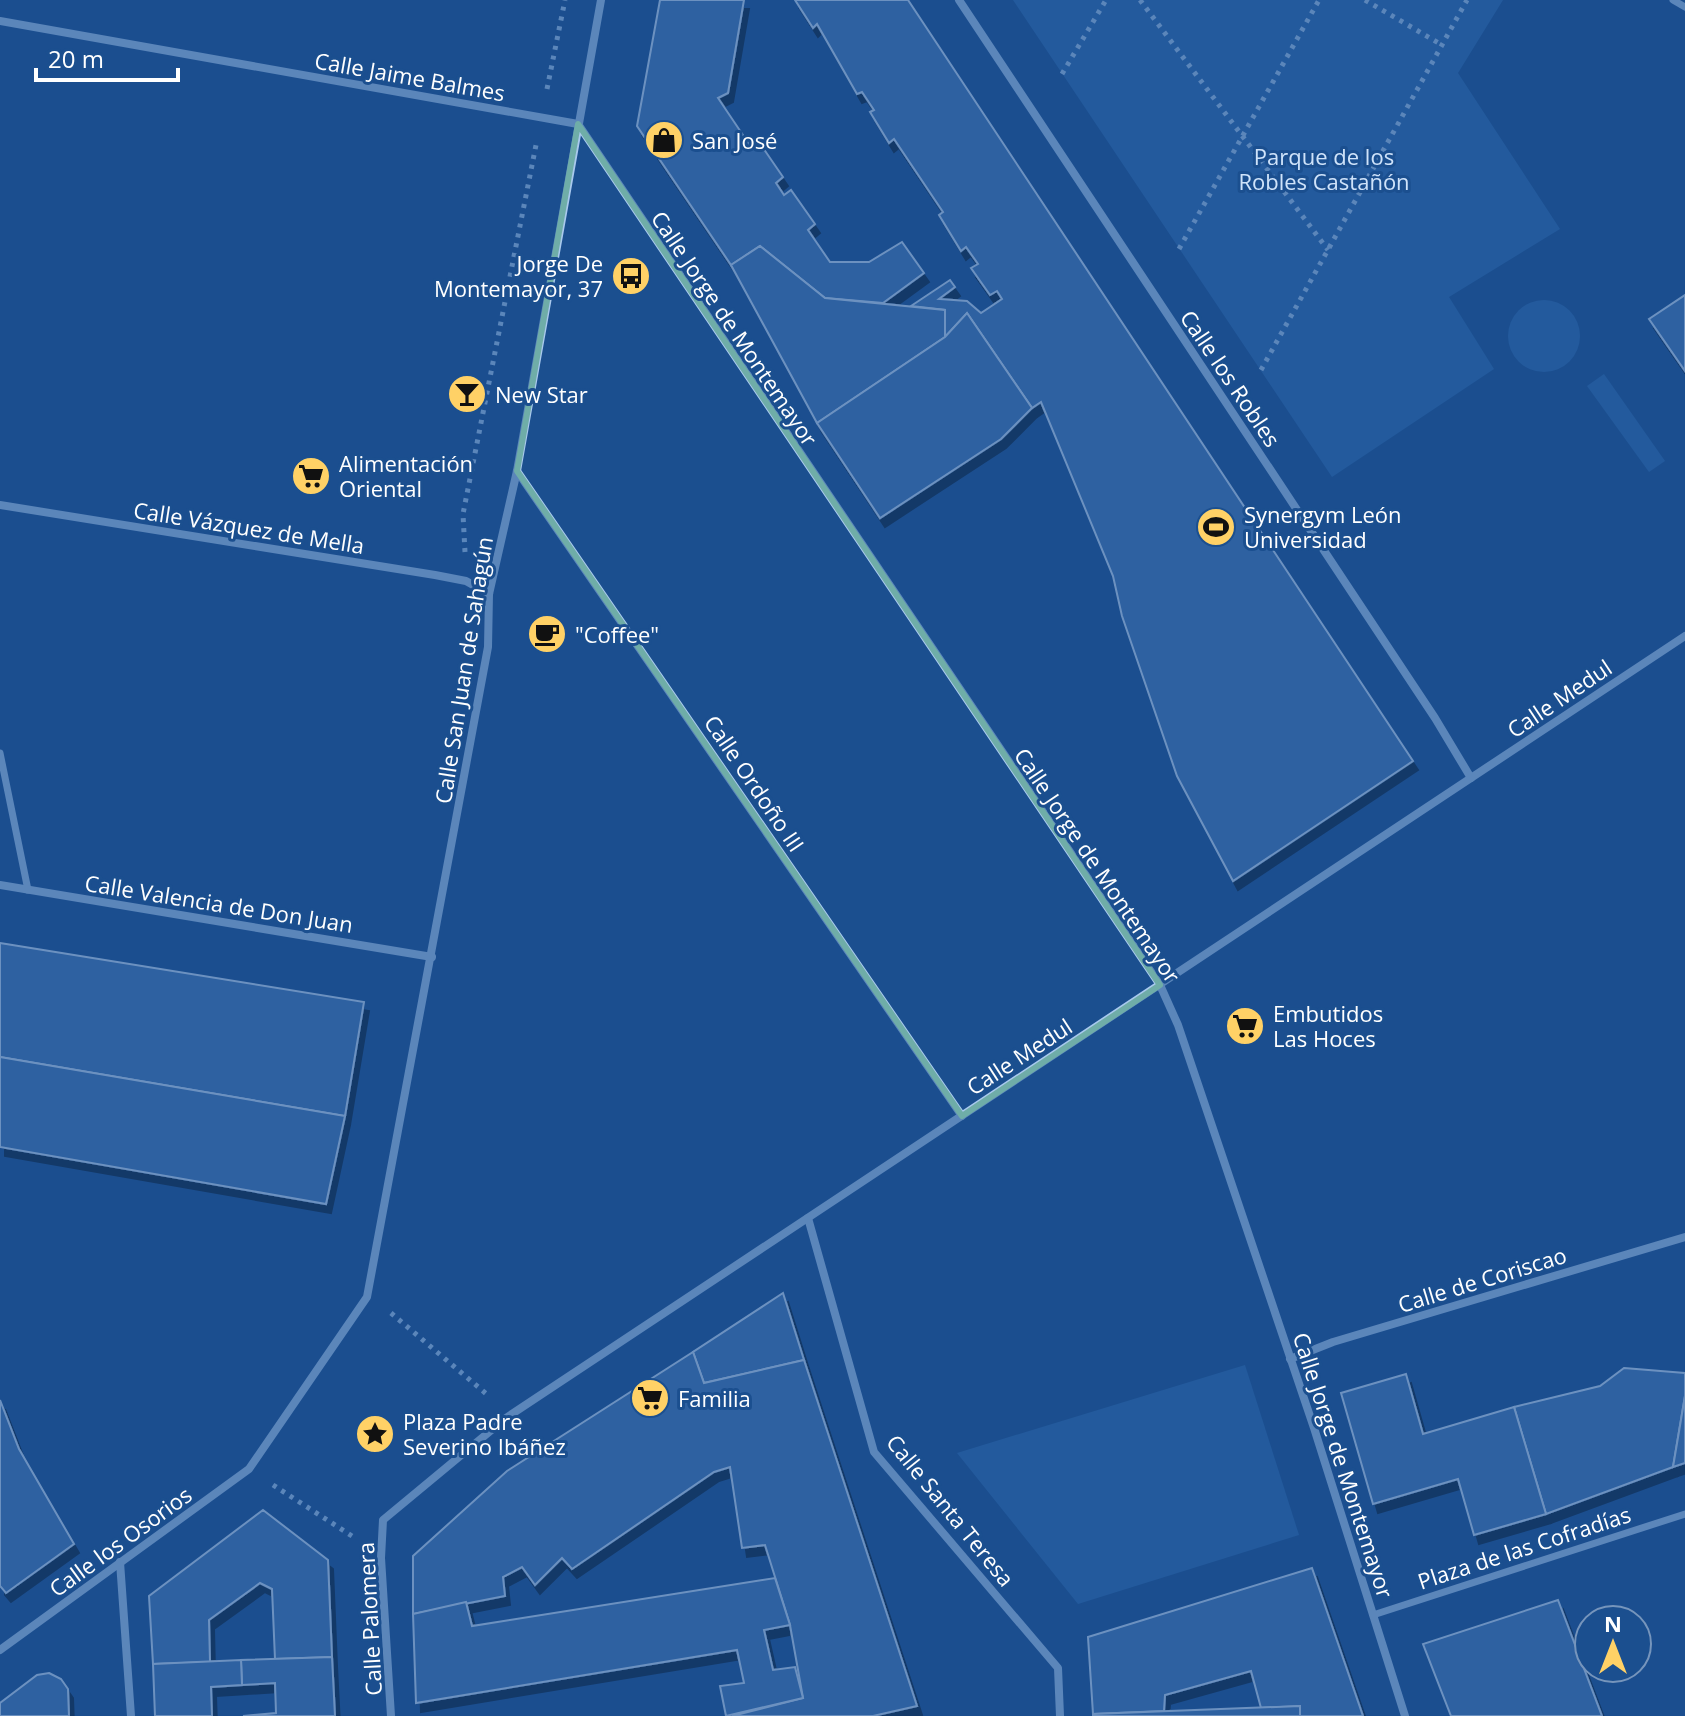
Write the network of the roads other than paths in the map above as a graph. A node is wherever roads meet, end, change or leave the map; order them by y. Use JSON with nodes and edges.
{"nodes":[{"id":1,"x":601,"y":0,"type":"edge"},
{"id":2,"x":959,"y":0,"type":"edge"},
{"id":3,"x":1673,"y":0,"type":"edge"},
{"id":4,"x":1685,"y":7,"type":"edge"},
{"id":5,"x":0,"y":21,"type":"edge"},
{"id":6,"x":578,"y":124,"type":"junction"},
{"id":7,"x":517,"y":471,"type":"junction"},
{"id":8,"x":0,"y":505,"type":"edge"},
{"id":9,"x":489,"y":594,"type":"junction"},
{"id":10,"x":1685,"y":636,"type":"edge"},
{"id":11,"x":0,"y":753,"type":"edge"},
{"id":12,"x":1471,"y":778,"type":"junction"},
{"id":13,"x":0,"y":885,"type":"edge"},
{"id":14,"x":28,"y":890,"type":"junction"},
{"id":15,"x":432,"y":957,"type":"junction"},
{"id":16,"x":1160,"y":985,"type":"junction"},
{"id":17,"x":962,"y":1116,"type":"junction"},
{"id":18,"x":808,"y":1218,"type":"junction"},
{"id":19,"x":1685,"y":1237,"type":"edge"},
{"id":20,"x":1290,"y":1359,"type":"junction"},
{"id":21,"x":258,"y":1457,"type":"joint"},
{"id":22,"x":1685,"y":1514,"type":"edge"},
{"id":23,"x":383,"y":1520,"type":"joint"},
{"id":24,"x":120,"y":1562,"type":"junction"},
{"id":25,"x":1373,"y":1615,"type":"junction"},
{"id":26,"x":0,"y":1650,"type":"edge"},
{"id":27,"x":131,"y":1716,"type":"edge"},
{"id":28,"x":391,"y":1716,"type":"edge"},
{"id":29,"x":1060,"y":1716,"type":"edge"},
{"id":30,"x":1405,"y":1716,"type":"edge"}],
"edges":[{"from":1,"to":6,"type":"street","name":"Calle San Juan de Sahagún"},
{"from":2,"to":12,"type":"street","name":"Calle los Robles"},
{"from":3,"to":4,"type":"street"},
{"from":5,"to":6,"type":"street","name":"Calle Jaime Balmes"},
{"from":6,"to":7,"type":"street","name":"Calle San Juan de Sahagún"},
{"from":6,"to":16,"type":"street","name":"Calle Jorge de Montemayor"},
{"from":7,"to":9,"type":"street","name":"Calle San Juan de Sahagún"},
{"from":7,"to":17,"type":"street","name":"Calle Ordoño III"},
{"from":8,"to":9,"type":"street","name":"Calle Vázquez de Mella"},
{"from":9,"to":15,"type":"street","name":"Calle San Juan de Sahagún"},
{"from":10,"to":12,"type":"street","name":"Calle Medul"},
{"from":11,"to":14,"type":"street"},
{"from":12,"to":16,"type":"street","name":"Calle Medul"},
{"from":13,"to":14,"type":"street","name":"Calle Valencia de Don Juan"},
{"from":14,"to":15,"type":"street","name":"Calle Valencia de Don Juan"},
{"from":15,"to":21,"type":"street","name":"Calle San Juan de Sahagún"},
{"from":16,"to":17,"type":"street","name":"Calle Medul"},
{"from":16,"to":20,"type":"street","name":"Calle Jorge de Montemayor"},
{"from":17,"to":18,"type":"street","name":"Calle Medul"},
{"from":18,"to":23,"type":"street","name":"Calle Medul"},
{"from":18,"to":29,"type":"street","name":"Calle Santa Teresa"},
{"from":19,"to":20,"type":"street","name":"Calle de Coriscao"},
{"from":20,"to":25,"type":"street","name":"Calle Jorge de Montemayor"},
{"from":21,"to":24,"type":"street","name":"Calle los Osorios"},
{"from":22,"to":25,"type":"street","name":"Plaza de las Cofradías"},
{"from":23,"to":28,"type":"street","name":"Calle Palomera"},
{"from":24,"to":26,"type":"street","name":"Calle los Osorios"},
{"from":24,"to":27,"type":"street"},
{"from":25,"to":30,"type":"street","name":"Calle Jorge de Montemayor"}]}
